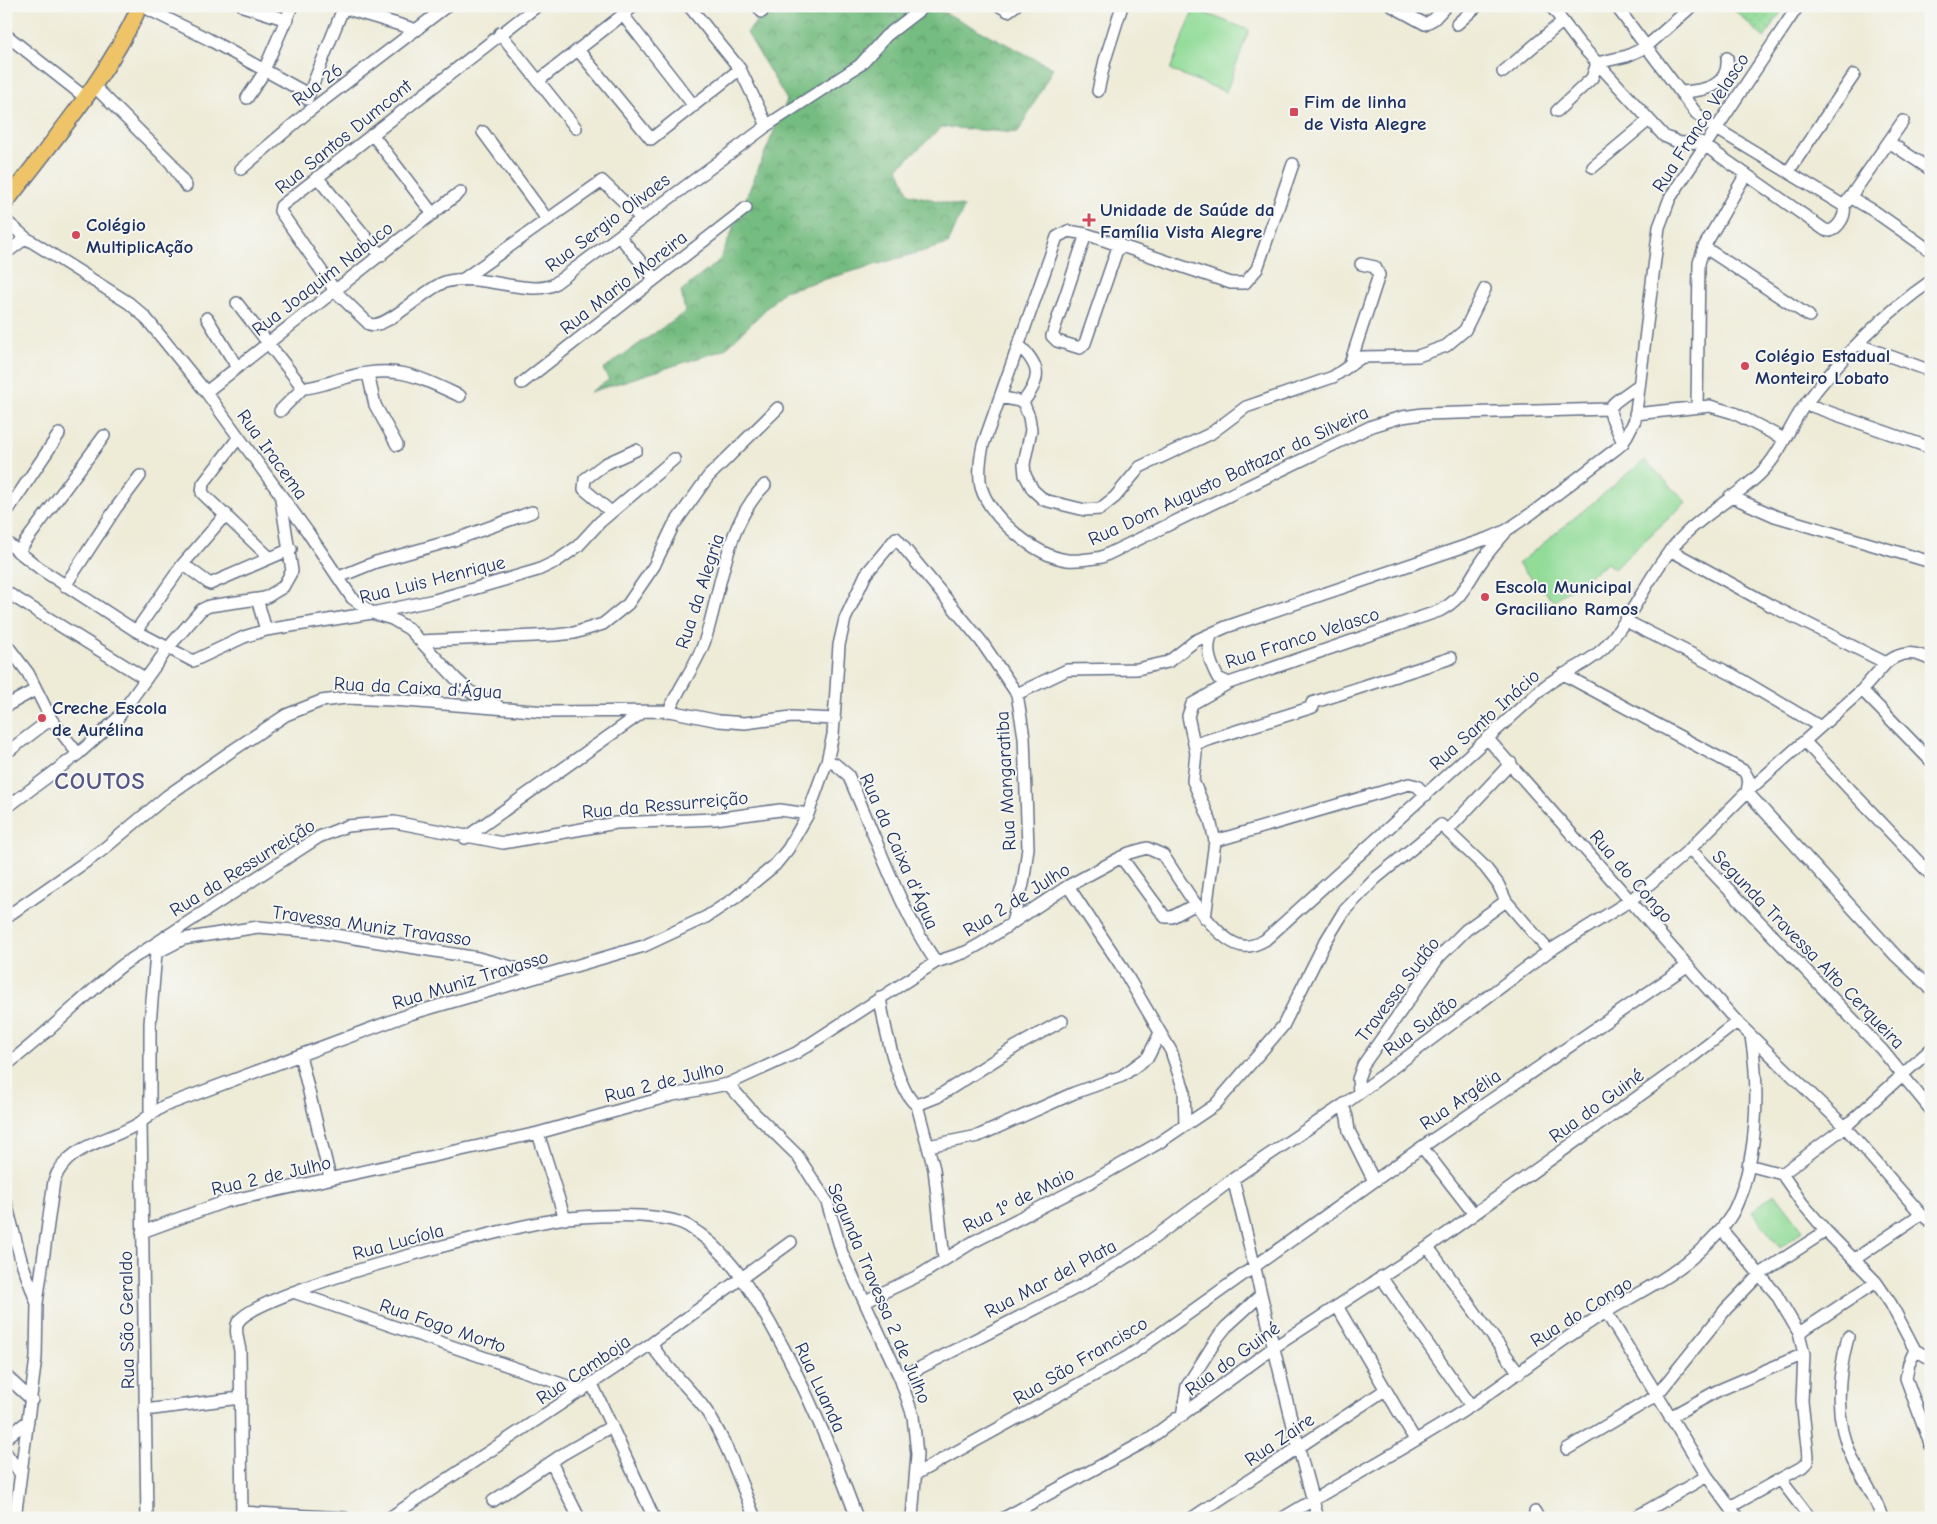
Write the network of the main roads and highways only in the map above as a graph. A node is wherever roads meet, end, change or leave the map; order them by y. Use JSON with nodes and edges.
{"nodes":[{"id":1,"x":141,"y":6,"type":"edge"},
{"id":2,"x":6,"y":202,"type":"edge"}],
"edges":[{"from":1,"to":2,"type":"main road"}]}
